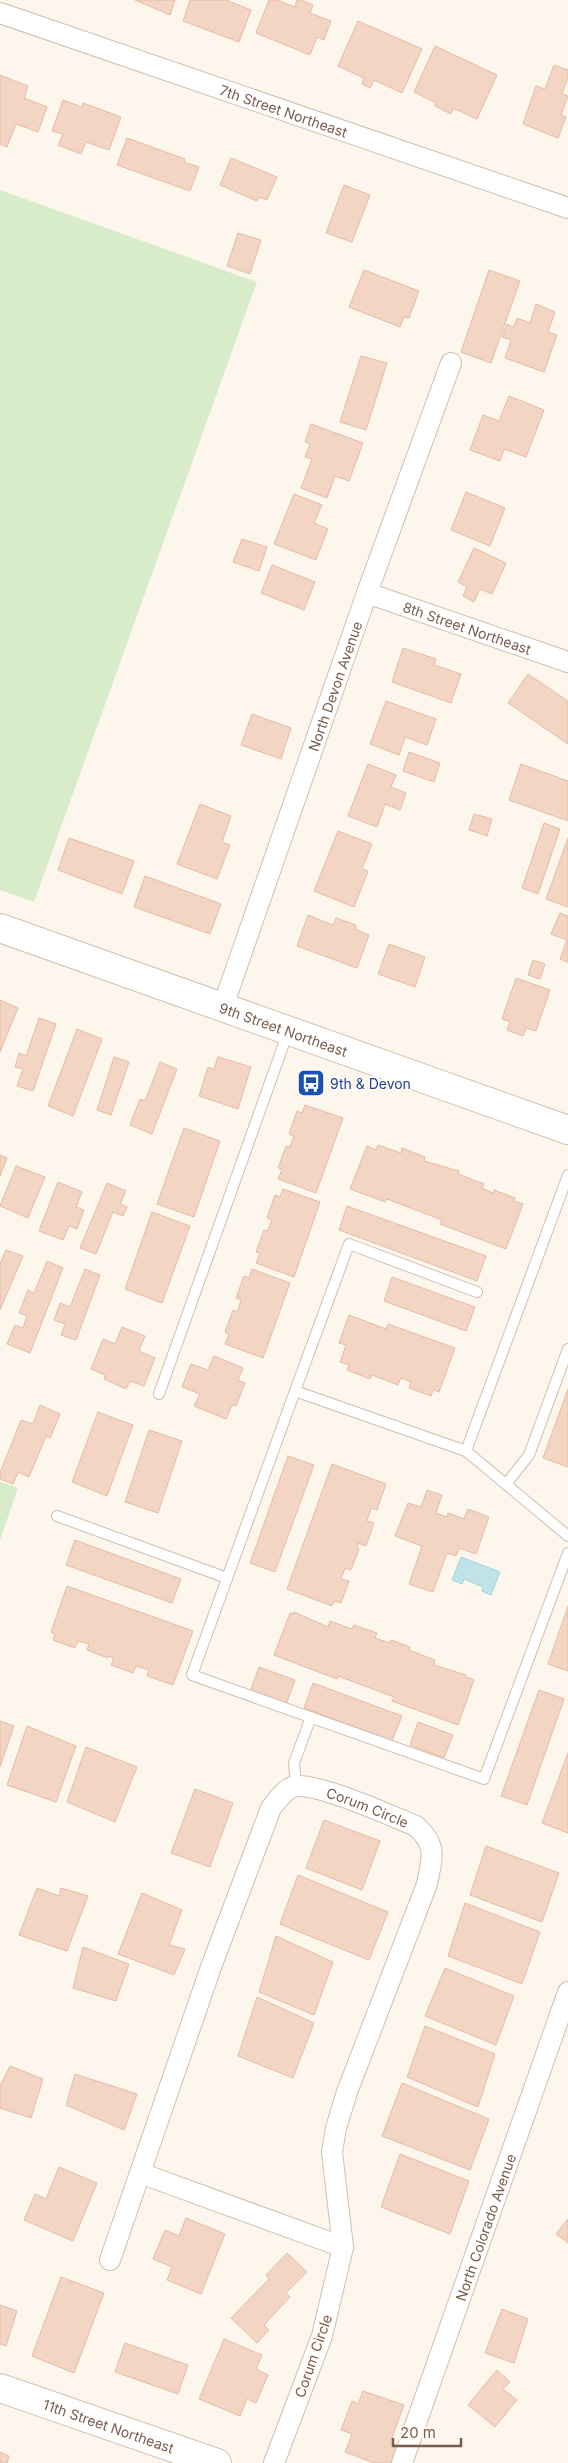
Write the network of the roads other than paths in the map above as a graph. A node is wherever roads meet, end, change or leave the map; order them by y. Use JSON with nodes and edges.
{"nodes":[{"id":1,"x":0,"y":14,"type":"edge"},
{"id":2,"x":568,"y":208,"type":"edge"},
{"id":3,"x":451,"y":363,"type":"dead end"},
{"id":4,"x":367,"y":593,"type":"junction"},
{"id":5,"x":568,"y":662,"type":"edge"},
{"id":6,"x":0,"y":928,"type":"edge"},
{"id":7,"x":222,"y":1009,"type":"junction"},
{"id":8,"x":288,"y":1032,"type":"junction"},
{"id":9,"x":568,"y":1130,"type":"edge"},
{"id":10,"x":568,"y":1176,"type":"edge"},
{"id":11,"x":477,"y":1292,"type":"dead end"},
{"id":12,"x":568,"y":1349,"type":"edge"},
{"id":13,"x":294,"y":1391,"type":"junction"},
{"id":14,"x":158,"y":1394,"type":"dead end"},
{"id":15,"x":466,"y":1451,"type":"junction"},
{"id":16,"x":506,"y":1484,"type":"junction"},
{"id":17,"x":57,"y":1516,"type":"dead end"},
{"id":18,"x":568,"y":1536,"type":"edge"},
{"id":19,"x":568,"y":1553,"type":"edge"},
{"id":20,"x":227,"y":1578,"type":"junction"},
{"id":21,"x":311,"y":1717,"type":"junction"},
{"id":22,"x":296,"y":1786,"type":"junction"},
{"id":23,"x":568,"y":1992,"type":"edge"},
{"id":24,"x":140,"y":2173,"type":"junction"},
{"id":25,"x":343,"y":2247,"type":"junction"},
{"id":26,"x":110,"y":2260,"type":"dead end"},
{"id":27,"x":0,"y":2388,"type":"edge"},
{"id":28,"x":213,"y":2462,"type":"edge"},
{"id":29,"x":274,"y":2463,"type":"edge"},
{"id":30,"x":402,"y":2463,"type":"edge"}],
"edges":[{"from":1,"to":2,"type":"street","name":"7th Street Northeast"},
{"from":3,"to":4,"type":"street","name":"North Devon Avenue"},
{"from":4,"to":5,"type":"street","name":"8th Street Northeast"},
{"from":4,"to":7,"type":"street","name":"North Devon Avenue"},
{"from":6,"to":7,"type":"main road","name":"9th Street Northeast"},
{"from":7,"to":8,"type":"main road","name":"9th Street Northeast"},
{"from":8,"to":9,"type":"main road","name":"9th Street Northeast"},
{"from":8,"to":14,"type":"lane"},
{"from":10,"to":15,"type":"lane"},
{"from":11,"to":13,"type":"lane"},
{"from":12,"to":16,"type":"lane"},
{"from":13,"to":15,"type":"lane"},
{"from":13,"to":20,"type":"lane"},
{"from":15,"to":16,"type":"lane"},
{"from":16,"to":18,"type":"lane"},
{"from":17,"to":20,"type":"lane"},
{"from":19,"to":21,"type":"lane"},
{"from":20,"to":21,"type":"lane"},
{"from":21,"to":22,"type":"lane"},
{"from":22,"to":24,"type":"street"},
{"from":22,"to":25,"type":"street","name":"Corum Circle"},
{"from":23,"to":30,"type":"street","name":"North Colorado Avenue"},
{"from":24,"to":25,"type":"street"},
{"from":24,"to":26,"type":"street"},
{"from":25,"to":29,"type":"street","name":"Corum Circle"},
{"from":27,"to":28,"type":"main road","name":"11th Street Northeast"}]}
